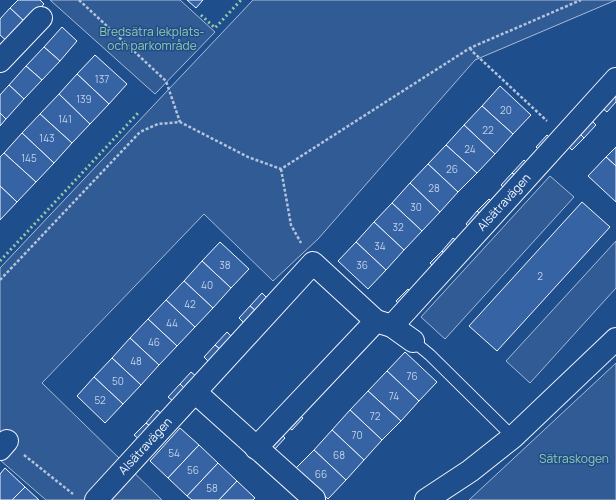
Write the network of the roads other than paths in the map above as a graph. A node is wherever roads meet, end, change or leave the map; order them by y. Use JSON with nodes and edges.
{"nodes":[{"id":1,"x":41,"y":18,"type":"dead end"},
{"id":2,"x":0,"y":61,"type":"edge"},
{"id":3,"x":616,"y":79,"type":"edge"},
{"id":4,"x":384,"y":324,"type":"junction"},
{"id":5,"x":616,"y":339,"type":"edge"},
{"id":6,"x":413,"y":341,"type":"joint"},
{"id":7,"x":195,"y":392,"type":"junction"},
{"id":8,"x":514,"y":437,"type":"junction"},
{"id":9,"x":256,"y":448,"type":"junction"},
{"id":10,"x":314,"y":499,"type":"edge"},
{"id":11,"x":96,"y":500,"type":"edge"},
{"id":12,"x":426,"y":500,"type":"edge"}],
"edges":[{"from":1,"to":2,"type":"street"},
{"from":3,"to":4,"type":"street","name":"Alsätravägen"},
{"from":4,"to":6,"type":"street"},
{"from":4,"to":7,"type":"street","name":"Alsätravägen"},
{"from":4,"to":9,"type":"street","name":"Alsätravägen"},
{"from":5,"to":8,"type":"street"},
{"from":6,"to":8,"type":"lane"},
{"from":7,"to":9,"type":"street"},
{"from":7,"to":11,"type":"street","name":"Alsätravägen"},
{"from":8,"to":12,"type":"street"},
{"from":9,"to":10,"type":"street"}]}
